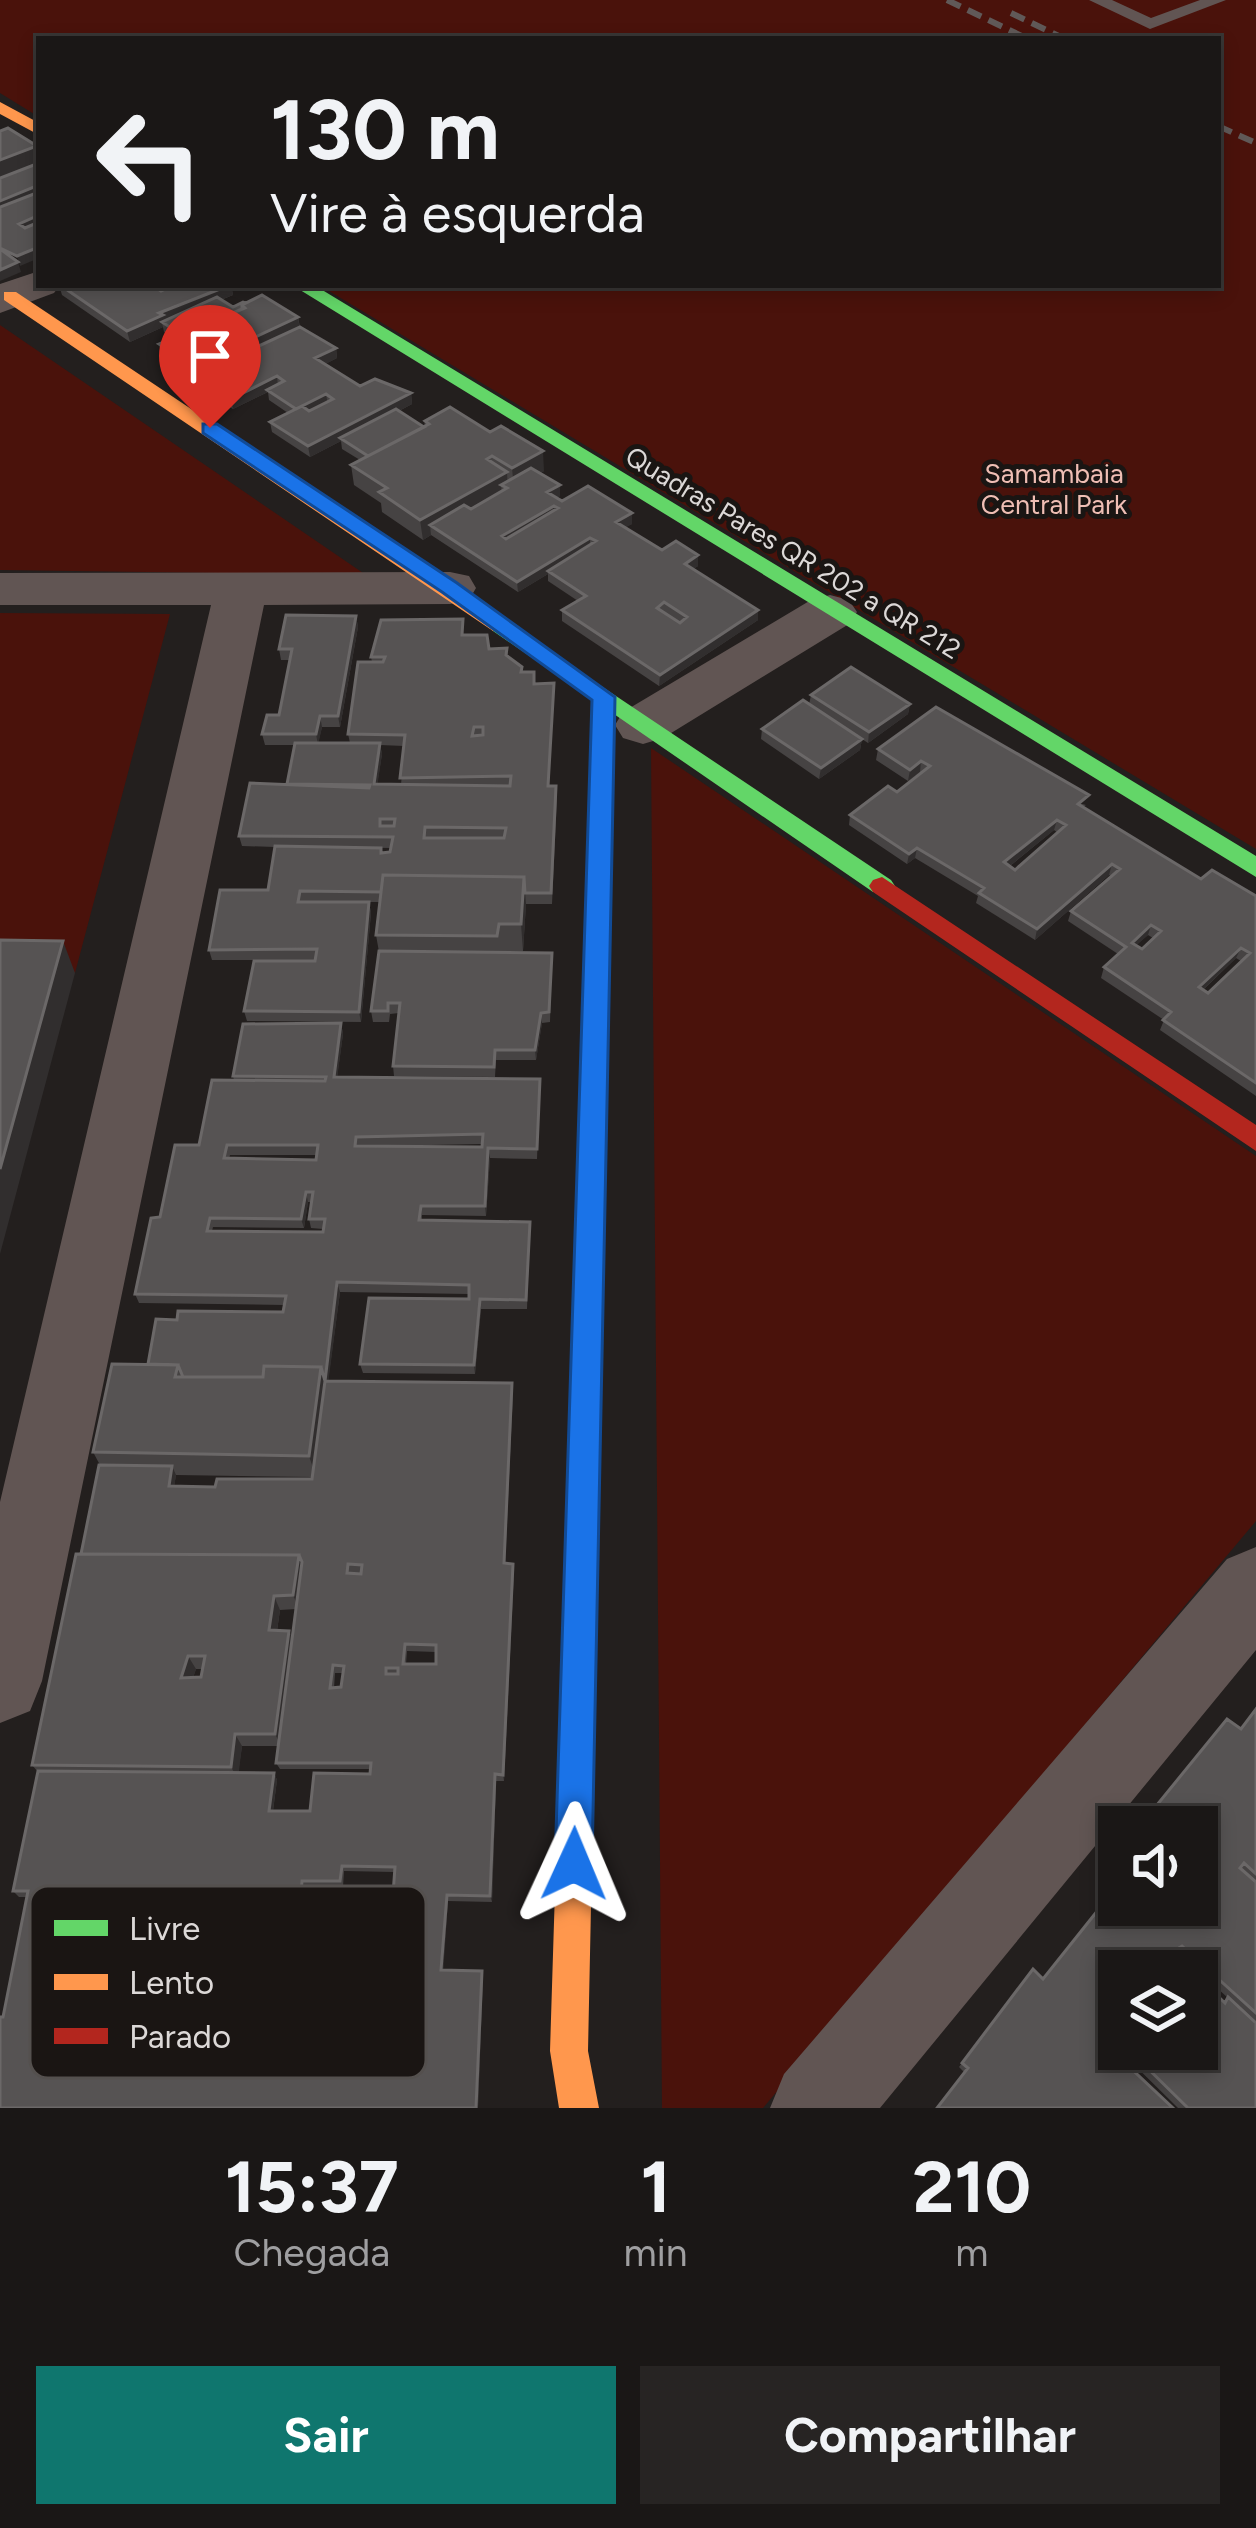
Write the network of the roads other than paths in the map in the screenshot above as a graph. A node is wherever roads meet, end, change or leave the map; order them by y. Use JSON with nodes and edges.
{"nodes":[{"id":1,"x":1098,"y":0,"type":"edge"},
{"id":2,"x":1216,"y":0,"type":"edge"},
{"id":3,"x":306,"y":288,"type":"edge"},
{"id":4,"x":16,"y":293,"type":"edge"},
{"id":5,"x":450,"y":587,"type":"junction"},
{"id":6,"x":0,"y":590,"type":"edge"},
{"id":7,"x":241,"y":590,"type":"junction"},
{"id":8,"x":830,"y":612,"type":"junction"},
{"id":9,"x":623,"y":711,"type":"junction"},
{"id":10,"x":1256,"y":868,"type":"edge"},
{"id":11,"x":1256,"y":1140,"type":"edge"},
{"id":12,"x":15,"y":1537,"type":"edge"},
{"id":13,"x":1256,"y":1587,"type":"edge"},
{"id":14,"x":0,"y":1681,"type":"edge"},
{"id":15,"x":579,"y":2108,"type":"edge"},
{"id":16,"x":818,"y":2108,"type":"edge"}],
"edges":[{"from":1,"to":2,"type":"lane"},
{"from":3,"to":8,"type":"street","name":"Quadras Pares QR 202 a QR 212"},
{"from":4,"to":5,"type":"street"},
{"from":5,"to":7,"type":"street"},
{"from":5,"to":9,"type":"street"},
{"from":6,"to":7,"type":"street"},
{"from":7,"to":12,"type":"street"},
{"from":8,"to":9,"type":"street"},
{"from":8,"to":10,"type":"street","name":"Quadras Pares QR 202 a QR 212"},
{"from":9,"to":11,"type":"street"},
{"from":9,"to":15,"type":"street"},
{"from":12,"to":14,"type":"street"},
{"from":13,"to":16,"type":"street"}]}
